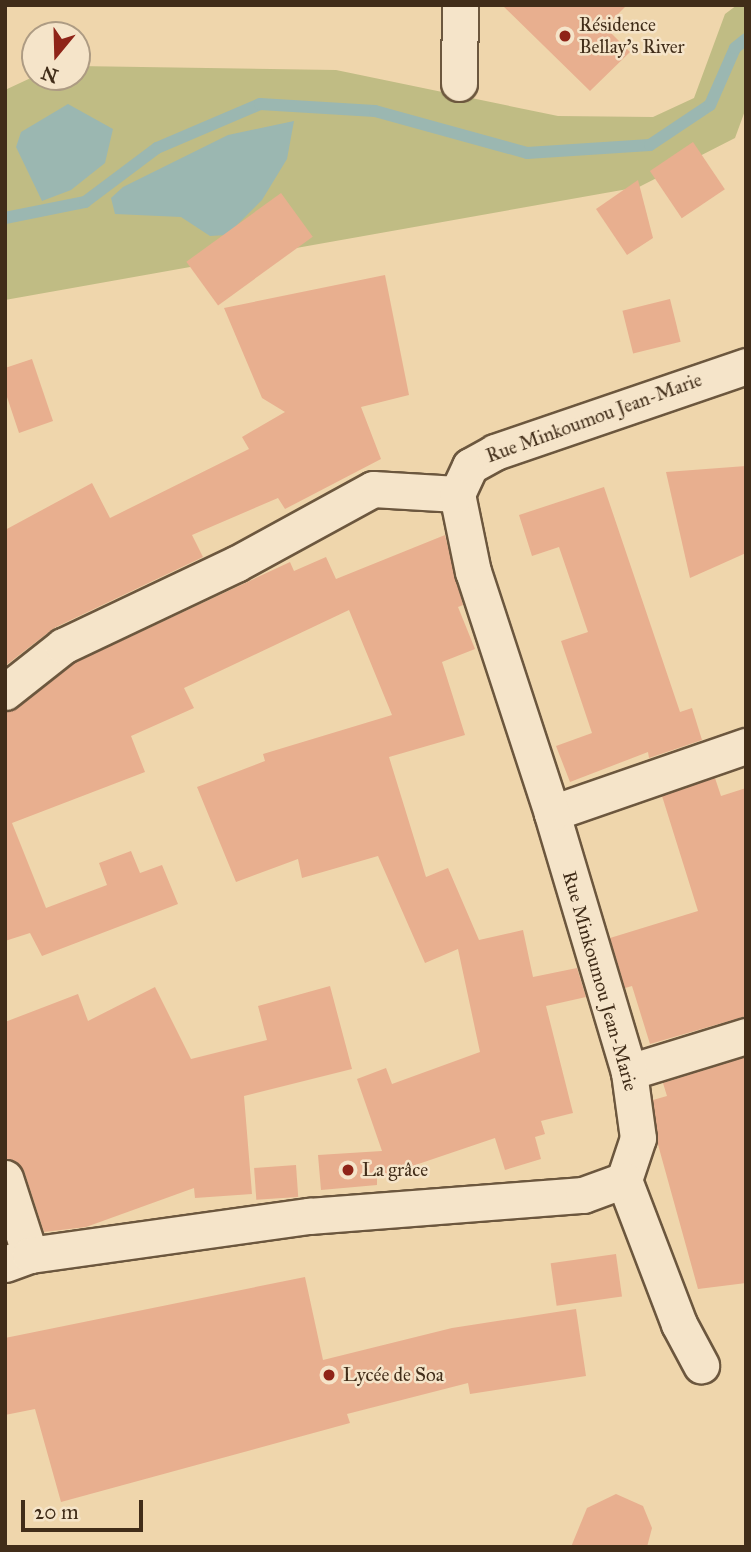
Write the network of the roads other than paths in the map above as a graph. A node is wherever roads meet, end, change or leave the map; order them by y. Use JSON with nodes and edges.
{"nodes":[{"id":1,"x":460,"y":5,"type":"edge"},
{"id":2,"x":459,"y":83,"type":"dead end"},
{"id":3,"x":746,"y":366,"type":"edge"},
{"id":4,"x":457,"y":494,"type":"junction"},
{"id":5,"x":5,"y":692,"type":"edge"},
{"id":6,"x":746,"y":746,"type":"edge"},
{"id":7,"x":552,"y":813,"type":"junction"},
{"id":8,"x":746,"y":1036,"type":"edge"},
{"id":9,"x":629,"y":1072,"type":"junction"},
{"id":10,"x":5,"y":1178,"type":"edge"},
{"id":11,"x":624,"y":1180,"type":"junction"},
{"id":12,"x":18,"y":1260,"type":"edge"},
{"id":13,"x":701,"y":1365,"type":"dead end"}],
"edges":[{"from":1,"to":2,"type":"street"},
{"from":3,"to":4,"type":"street","name":"Rue Minkoumou Jean-Marie"},
{"from":4,"to":5,"type":"street"},
{"from":4,"to":7,"type":"street","name":"Rue Minkoumou Jean-Marie"},
{"from":6,"to":7,"type":"street"},
{"from":7,"to":9,"type":"street","name":"Rue Minkoumou Jean-Marie"},
{"from":8,"to":9,"type":"street"},
{"from":9,"to":11,"type":"street","name":"Rue Minkoumou Jean-Marie"},
{"from":10,"to":12,"type":"street"},
{"from":11,"to":12,"type":"street"},
{"from":11,"to":13,"type":"street"}]}
